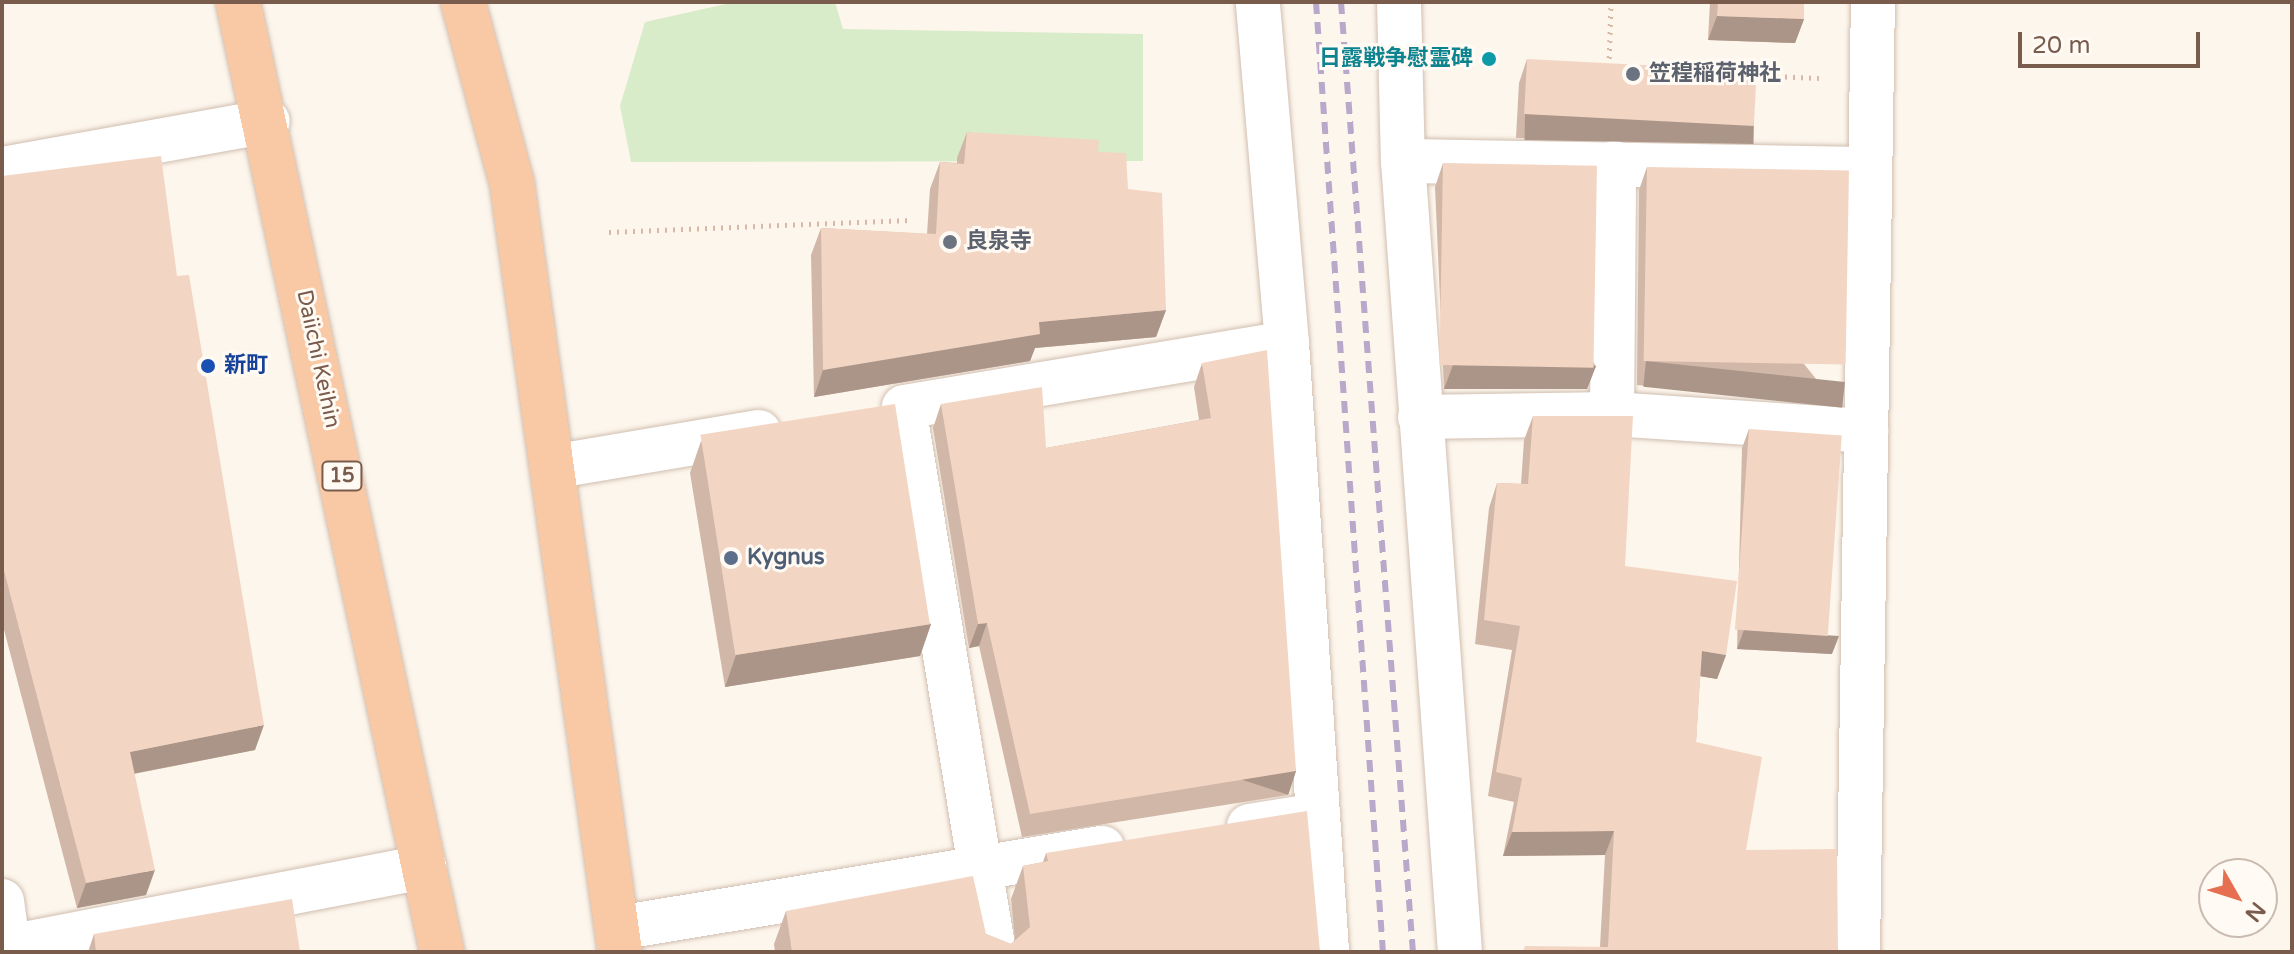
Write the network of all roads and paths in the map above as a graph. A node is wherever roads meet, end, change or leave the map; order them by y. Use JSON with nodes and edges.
{"nodes":[{"id":1,"x":238,"y":2,"type":"edge"},
{"id":2,"x":463,"y":2,"type":"edge"},
{"id":3,"x":1258,"y":2,"type":"edge"},
{"id":4,"x":1399,"y":2,"type":"edge"},
{"id":5,"x":1611,"y":2,"type":"edge"},
{"id":6,"x":1873,"y":2,"type":"edge"},
{"id":7,"x":1624,"y":69,"type":"edge"},
{"id":8,"x":1748,"y":74,"type":"edge"},
{"id":9,"x":1872,"y":80,"type":"junction"},
{"id":10,"x":268,"y":121,"type":"junction"},
{"id":11,"x":1403,"y":161,"type":"junction"},
{"id":12,"x":1614,"y":163,"type":"junction"},
{"id":13,"x":2,"y":169,"type":"edge"},
{"id":14,"x":1870,"y":169,"type":"junction"},
{"id":15,"x":911,"y":220,"type":"dead end"},
{"id":16,"x":609,"y":232,"type":"dead end"},
{"id":17,"x":1287,"y":343,"type":"junction"},
{"id":18,"x":904,"y":407,"type":"junction"},
{"id":19,"x":1612,"y":414,"type":"junction"},
{"id":20,"x":858,"y":415,"type":"edge"},
{"id":21,"x":1420,"y":417,"type":"junction"},
{"id":22,"x":797,"y":425,"type":"edge"},
{"id":23,"x":1866,"y":431,"type":"junction"},
{"id":24,"x":552,"y":467,"type":"junction"},
{"id":25,"x":1318,"y":815,"type":"junction"},
{"id":26,"x":1211,"y":831,"type":"edge"},
{"id":27,"x":1149,"y":841,"type":"edge"},
{"id":28,"x":424,"y":867,"type":"junction"},
{"id":29,"x":980,"y":867,"type":"junction"},
{"id":30,"x":2,"y":901,"type":"edge"},
{"id":31,"x":619,"y":940,"type":"edge"},
{"id":32,"x":9,"y":949,"type":"edge"},
{"id":33,"x":442,"y":952,"type":"edge"},
{"id":34,"x":994,"y":952,"type":"edge"},
{"id":35,"x":1327,"y":952,"type":"edge"},
{"id":36,"x":1460,"y":952,"type":"edge"},
{"id":37,"x":1858,"y":952,"type":"edge"}],
"edges":[{"from":1,"to":10,"type":"highway","name":"Daiichi Keihin","number":"15"},
{"from":2,"to":24,"type":"highway"},
{"from":3,"to":17,"type":"street"},
{"from":4,"to":11,"type":"street"},
{"from":5,"to":7,"type":"path"},
{"from":6,"to":9,"type":"street"},
{"from":8,"to":9,"type":"path"},
{"from":9,"to":14,"type":"street"},
{"from":10,"to":13,"type":"street"},
{"from":10,"to":28,"type":"highway","name":"Daiichi Keihin","number":"15"},
{"from":11,"to":12,"type":"street"},
{"from":11,"to":21,"type":"street"},
{"from":12,"to":14,"type":"street"},
{"from":12,"to":19,"type":"street"},
{"from":14,"to":23,"type":"street"},
{"from":15,"to":16,"type":"path"},
{"from":17,"to":18,"type":"street"},
{"from":17,"to":25,"type":"street"},
{"from":18,"to":20,"type":"street"},
{"from":18,"to":29,"type":"street"},
{"from":19,"to":21,"type":"street"},
{"from":19,"to":23,"type":"street"},
{"from":21,"to":36,"type":"street"},
{"from":22,"to":24,"type":"street"},
{"from":23,"to":37,"type":"street"},
{"from":24,"to":31,"type":"highway"},
{"from":25,"to":26,"type":"street"},
{"from":25,"to":35,"type":"street"},
{"from":27,"to":29,"type":"street"},
{"from":28,"to":32,"type":"street"},
{"from":28,"to":33,"type":"highway","name":"Daiichi Keihin","number":"15"},
{"from":29,"to":31,"type":"street"},
{"from":29,"to":34,"type":"street"},
{"from":30,"to":32,"type":"street"}]}
